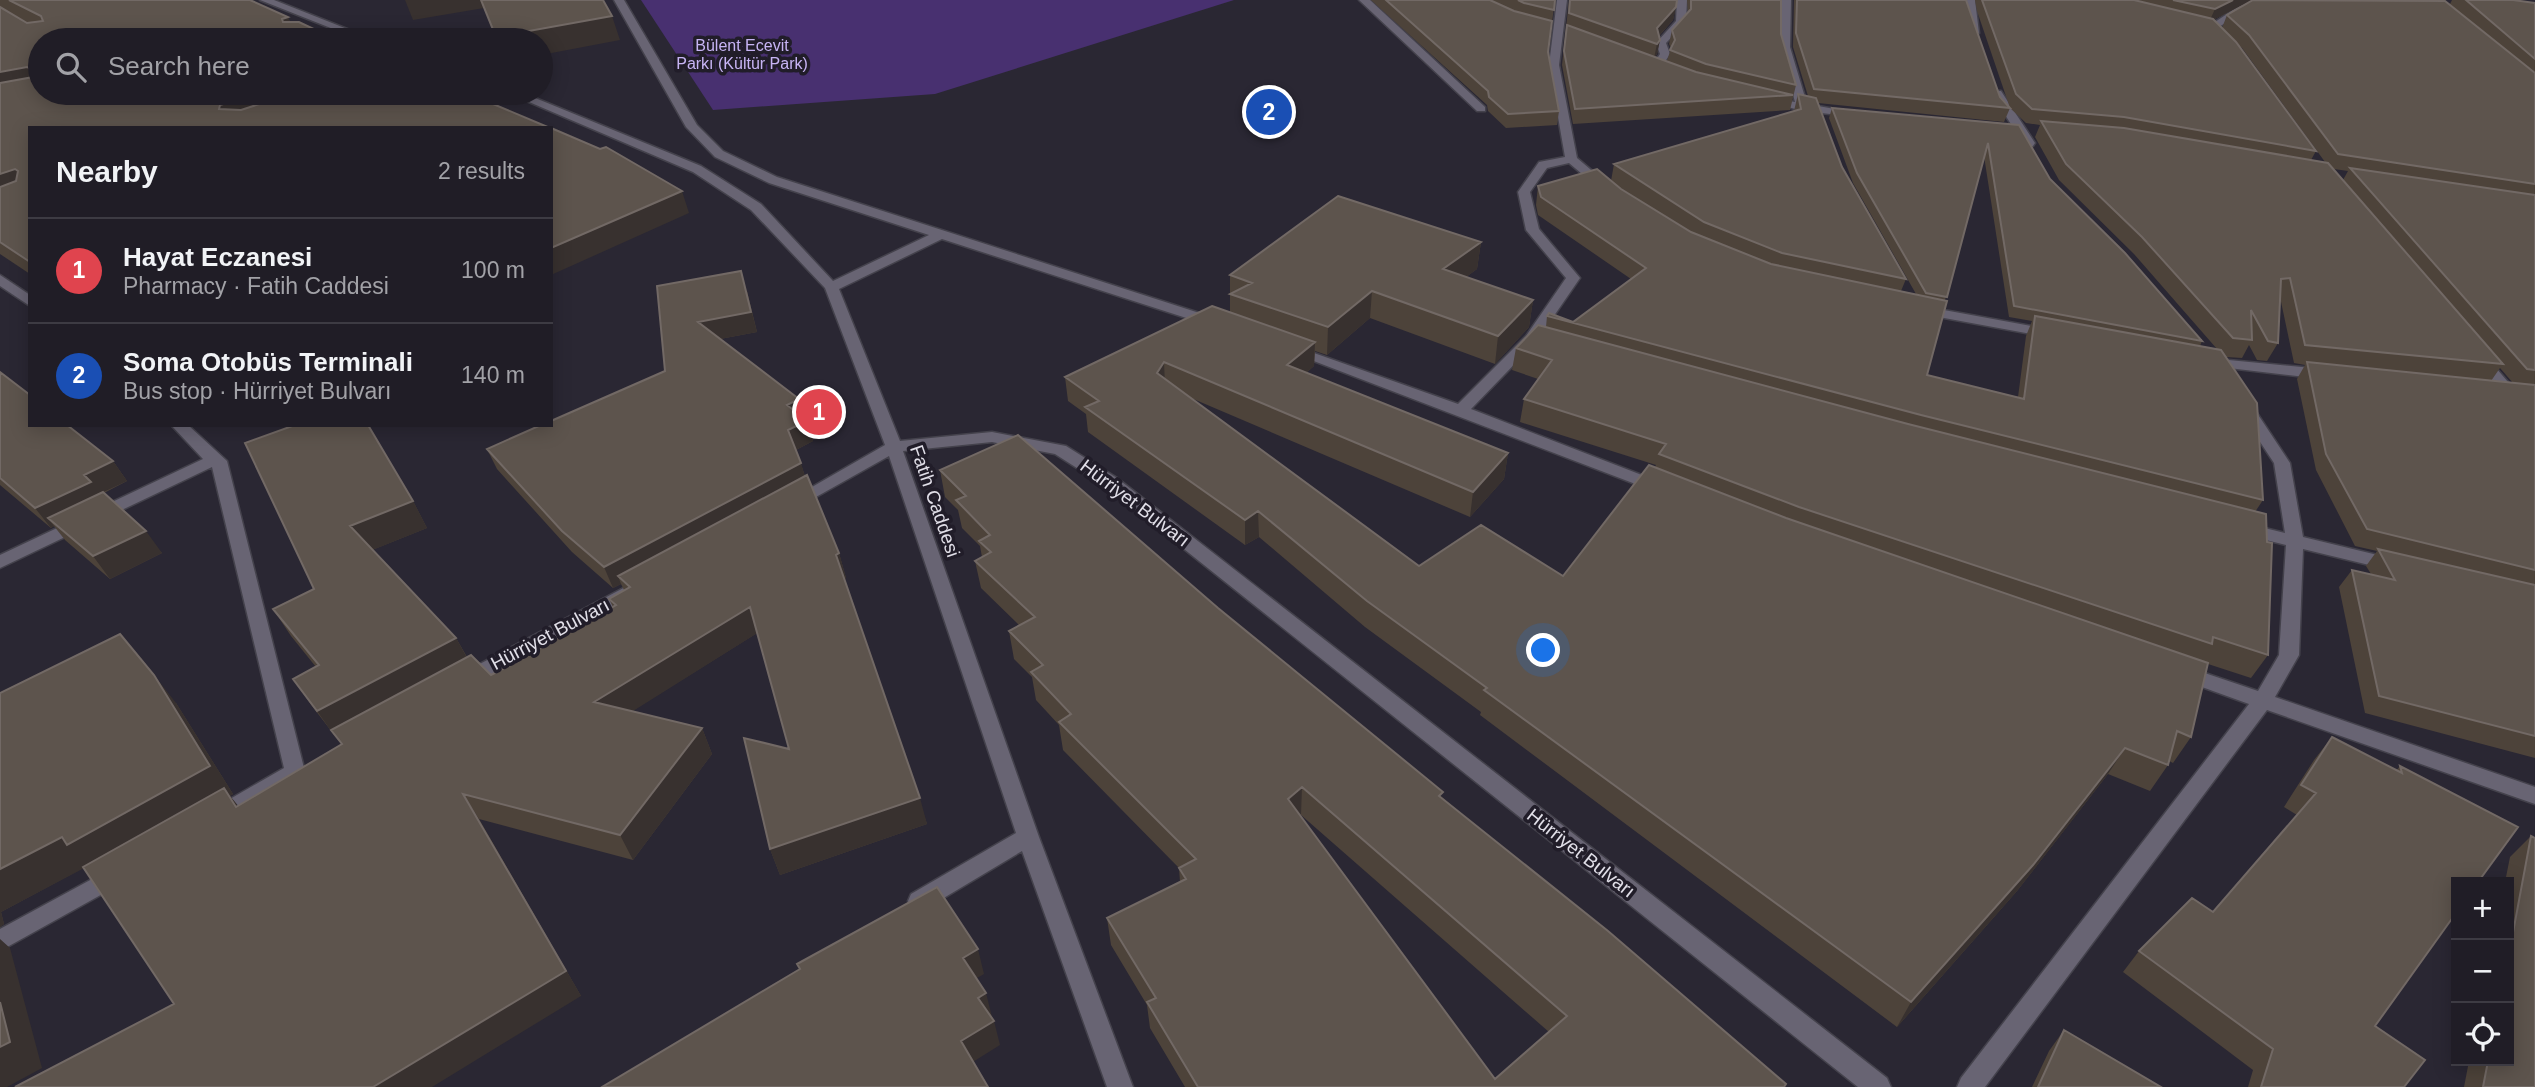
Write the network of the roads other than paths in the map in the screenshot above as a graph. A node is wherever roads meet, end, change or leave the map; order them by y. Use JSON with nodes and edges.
{"nodes":[{"id":1,"x":265,"y":0,"type":"edge"},
{"id":2,"x":620,"y":0,"type":"edge"},
{"id":3,"x":1364,"y":0,"type":"edge"},
{"id":4,"x":1562,"y":0,"type":"edge"},
{"id":5,"x":1682,"y":0,"type":"edge"},
{"id":6,"x":1786,"y":0,"type":"edge"},
{"id":7,"x":1970,"y":0,"type":"edge"},
{"id":8,"x":2274,"y":0,"type":"edge"},
{"id":9,"x":2242,"y":4,"type":"edge"},
{"id":10,"x":335,"y":28,"type":"edge"},
{"id":11,"x":1981,"y":51,"type":"edge"},
{"id":12,"x":2236,"y":52,"type":"edge"},
{"id":13,"x":1644,"y":61,"type":"edge"},
{"id":14,"x":1990,"y":75,"type":"edge"},
{"id":15,"x":1755,"y":97,"type":"edge"},
{"id":16,"x":543,"y":105,"type":"edge"},
{"id":17,"x":1803,"y":108,"type":"junction"},
{"id":18,"x":1481,"y":109,"type":"dead end"},
{"id":19,"x":1863,"y":116,"type":"edge"},
{"id":20,"x":1994,"y":125,"type":"edge"},
{"id":21,"x":2026,"y":128,"type":"junction"},
{"id":22,"x":1571,"y":159,"type":"junction"},
{"id":23,"x":2039,"y":161,"type":"edge"},
{"id":24,"x":1614,"y":194,"type":"edge"},
{"id":25,"x":941,"y":234,"type":"junction"},
{"id":26,"x":0,"y":279,"type":"edge"},
{"id":27,"x":831,"y":287,"type":"junction"},
{"id":28,"x":28,"y":300,"type":"edge"},
{"id":29,"x":1909,"y":304,"type":"edge"},
{"id":30,"x":1231,"y":328,"type":"edge"},
{"id":31,"x":2064,"y":337,"type":"edge"},
{"id":32,"x":1270,"y":342,"type":"edge"},
{"id":33,"x":2199,"y":343,"type":"edge"},
{"id":34,"x":2474,"y":350,"type":"edge"},
{"id":35,"x":2192,"y":359,"type":"edge"},
{"id":36,"x":2221,"y":369,"type":"junction"},
{"id":37,"x":2342,"y":376,"type":"edge"},
{"id":38,"x":2481,"y":389,"type":"edge"},
{"id":39,"x":2239,"y":397,"type":"edge"},
{"id":40,"x":1461,"y":410,"type":"junction"},
{"id":41,"x":181,"y":427,"type":"edge"},
{"id":42,"x":894,"y":447,"type":"junction"},
{"id":43,"x":214,"y":460,"type":"junction"},
{"id":44,"x":1681,"y":496,"type":"edge"},
{"id":45,"x":772,"y":514,"type":"edge"},
{"id":46,"x":2231,"y":526,"type":"edge"},
{"id":47,"x":2295,"y":542,"type":"junction"},
{"id":48,"x":0,"y":562,"type":"edge"},
{"id":49,"x":2415,"y":569,"type":"edge"},
{"id":50,"x":650,"y":580,"type":"edge"},
{"id":51,"x":2172,"y":669,"type":"edge"},
{"id":52,"x":442,"y":693,"type":"edge"},
{"id":53,"x":2263,"y":700,"type":"junction"},
{"id":54,"x":2535,"y":796,"type":"edge"},
{"id":55,"x":201,"y":826,"type":"edge"},
{"id":56,"x":1028,"y":837,"type":"junction"},
{"id":57,"x":130,"y":867,"type":"edge"},
{"id":58,"x":898,"y":914,"type":"edge"},
{"id":59,"x":0,"y":941,"type":"edge"},
{"id":60,"x":1120,"y":1087,"type":"edge"},
{"id":61,"x":1878,"y":1087,"type":"edge"},
{"id":62,"x":1970,"y":1087,"type":"edge"}],
"edges":[{"from":1,"to":10,"type":"street"},
{"from":2,"to":25,"type":"street"},
{"from":3,"to":18,"type":"street"},
{"from":4,"to":22,"type":"street"},
{"from":5,"to":13,"type":"street"},
{"from":6,"to":17,"type":"street"},
{"from":7,"to":11,"type":"street"},
{"from":8,"to":9,"type":"street"},
{"from":9,"to":12,"type":"street"},
{"from":14,"to":21,"type":"street"},
{"from":15,"to":17,"type":"street"},
{"from":16,"to":27,"type":"street","name":"Fatih Caddesi"},
{"from":17,"to":19,"type":"street"},
{"from":20,"to":21,"type":"street"},
{"from":21,"to":23,"type":"street"},
{"from":22,"to":24,"type":"street"},
{"from":22,"to":40,"type":"street"},
{"from":25,"to":27,"type":"street"},
{"from":25,"to":30,"type":"street"},
{"from":26,"to":28,"type":"street"},
{"from":27,"to":42,"type":"street","name":"Fatih Caddesi"},
{"from":29,"to":31,"type":"street"},
{"from":32,"to":40,"type":"street"},
{"from":33,"to":36,"type":"street"},
{"from":34,"to":38,"type":"street"},
{"from":35,"to":36,"type":"street"},
{"from":36,"to":37,"type":"street"},
{"from":39,"to":47,"type":"street"},
{"from":40,"to":44,"type":"street"},
{"from":41,"to":43,"type":"street"},
{"from":42,"to":45,"type":"street","name":"Hürriyet Bulvarı"},
{"from":42,"to":56,"type":"street","name":"Fatih Caddesi"},
{"from":42,"to":61,"type":"street","name":"Hürriyet Bulvarı"},
{"from":43,"to":48,"type":"street"},
{"from":43,"to":55,"type":"street"},
{"from":46,"to":47,"type":"street"},
{"from":47,"to":49,"type":"street"},
{"from":47,"to":53,"type":"street"},
{"from":50,"to":52,"type":"street","name":"Hürriyet Bulvarı"},
{"from":51,"to":53,"type":"street"},
{"from":53,"to":54,"type":"street"},
{"from":53,"to":62,"type":"street"},
{"from":56,"to":58,"type":"street"},
{"from":56,"to":60,"type":"street","name":"Fatih Caddesi"},
{"from":57,"to":59,"type":"street"}]}
